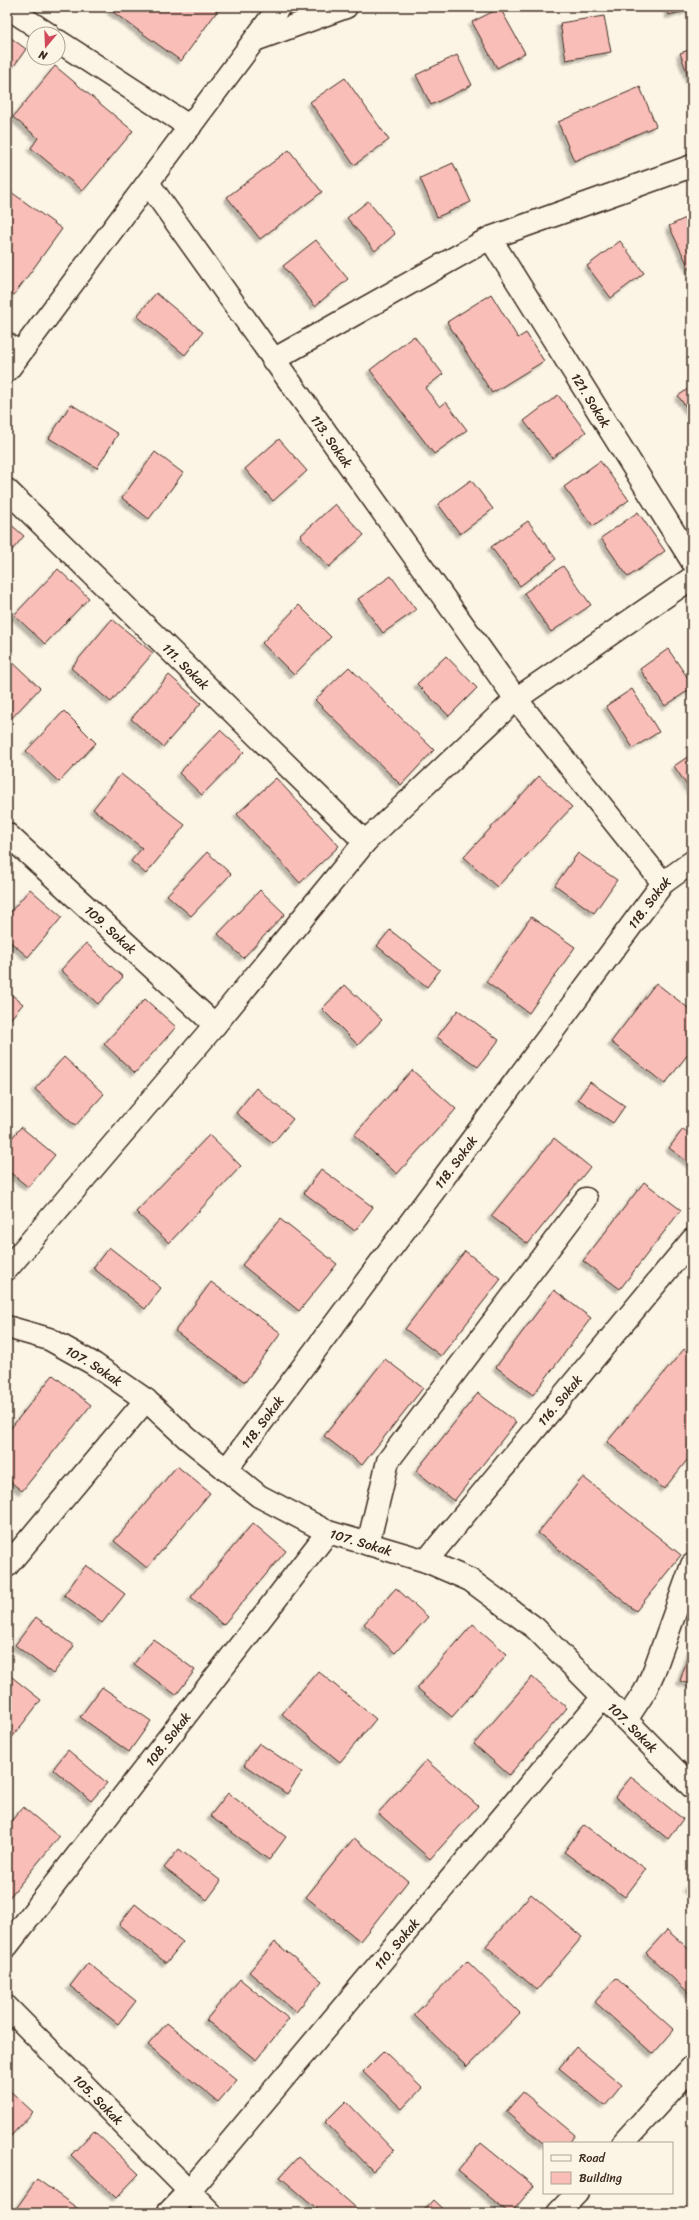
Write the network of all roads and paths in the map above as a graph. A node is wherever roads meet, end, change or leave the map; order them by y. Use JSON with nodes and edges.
{"nodes":[{"id":1,"x":7,"y":7,"type":"edge"},
{"id":2,"x":279,"y":7,"type":"edge"},
{"id":3,"x":346,"y":7,"type":"edge"},
{"id":4,"x":36,"y":26,"type":"edge"},
{"id":5,"x":255,"y":40,"type":"junction"},
{"id":6,"x":66,"y":46,"type":"edge"},
{"id":7,"x":190,"y":127,"type":"junction"},
{"id":8,"x":692,"y":166,"type":"edge"},
{"id":9,"x":148,"y":184,"type":"junction"},
{"id":10,"x":490,"y":238,"type":"junction"},
{"id":11,"x":11,"y":356,"type":"edge"},
{"id":12,"x":273,"y":360,"type":"junction"},
{"id":13,"x":7,"y":490,"type":"edge"},
{"id":14,"x":692,"y":561,"type":"edge"},
{"id":15,"x":692,"y":578,"type":"edge"},
{"id":16,"x":516,"y":699,"type":"junction"},
{"id":17,"x":7,"y":834,"type":"edge"},
{"id":18,"x":365,"y":842,"type":"junction"},
{"id":19,"x":692,"y":862,"type":"edge"},
{"id":20,"x":663,"y":883,"type":"junction"},
{"id":21,"x":215,"y":1025,"type":"junction"},
{"id":22,"x":586,"y":1198,"type":"dead end"},
{"id":23,"x":692,"y":1240,"type":"edge"},
{"id":24,"x":7,"y":1269,"type":"edge"},
{"id":25,"x":7,"y":1327,"type":"edge"},
{"id":26,"x":146,"y":1400,"type":"junction"},
{"id":27,"x":226,"y":1470,"type":"junction"},
{"id":28,"x":328,"y":1532,"type":"junction"},
{"id":29,"x":368,"y":1544,"type":"junction"},
{"id":30,"x":426,"y":1560,"type":"junction"},
{"id":31,"x":692,"y":1565,"type":"edge"},
{"id":32,"x":7,"y":1566,"type":"edge"},
{"id":33,"x":604,"y":1697,"type":"junction"},
{"id":34,"x":626,"y":1720,"type":"junction"},
{"id":35,"x":692,"y":1787,"type":"edge"},
{"id":36,"x":7,"y":1946,"type":"edge"},
{"id":37,"x":7,"y":2007,"type":"edge"},
{"id":38,"x":692,"y":2067,"type":"edge"},
{"id":39,"x":624,"y":2142,"type":"edge"},
{"id":40,"x":189,"y":2191,"type":"junction"},
{"id":41,"x":576,"y":2194,"type":"edge"},
{"id":42,"x":168,"y":2213,"type":"edge"},
{"id":43,"x":211,"y":2213,"type":"edge"},
{"id":44,"x":558,"y":2213,"type":"edge"}],
"edges":[{"from":1,"to":4,"type":"street"},
{"from":2,"to":5,"type":"street"},
{"from":3,"to":5,"type":"street"},
{"from":5,"to":7,"type":"street"},
{"from":6,"to":7,"type":"street"},
{"from":7,"to":9,"type":"street"},
{"from":8,"to":10,"type":"street"},
{"from":9,"to":11,"type":"street"},
{"from":9,"to":12,"type":"street","name":"113. Sokak"},
{"from":10,"to":12,"type":"street"},
{"from":10,"to":14,"type":"street","name":"121. Sokak"},
{"from":12,"to":16,"type":"street","name":"113. Sokak"},
{"from":13,"to":18,"type":"street","name":"111. Sokak"},
{"from":15,"to":16,"type":"street"},
{"from":16,"to":18,"type":"street"},
{"from":16,"to":20,"type":"street","name":"113. Sokak"},
{"from":17,"to":21,"type":"street","name":"109. Sokak"},
{"from":18,"to":21,"type":"street"},
{"from":19,"to":20,"type":"street","name":"118. Sokak"},
{"from":20,"to":27,"type":"street","name":"118. Sokak"},
{"from":21,"to":24,"type":"street"},
{"from":22,"to":29,"type":"street"},
{"from":23,"to":30,"type":"street","name":"116. Sokak"},
{"from":25,"to":26,"type":"street","name":"107. Sokak"},
{"from":26,"to":27,"type":"street","name":"107. Sokak"},
{"from":26,"to":32,"type":"street"},
{"from":27,"to":28,"type":"street","name":"107. Sokak"},
{"from":28,"to":29,"type":"street","name":"107. Sokak"},
{"from":28,"to":36,"type":"street","name":"108. Sokak"},
{"from":29,"to":30,"type":"street","name":"107. Sokak"},
{"from":30,"to":33,"type":"street","name":"107. Sokak"},
{"from":31,"to":34,"type":"street"},
{"from":33,"to":34,"type":"street","name":"107. Sokak"},
{"from":33,"to":40,"type":"street","name":"110. Sokak"},
{"from":34,"to":35,"type":"street","name":"107. Sokak"},
{"from":37,"to":40,"type":"street","name":"105. Sokak"},
{"from":38,"to":39,"type":"street"},
{"from":40,"to":42,"type":"street","name":"110. Sokak"},
{"from":40,"to":43,"type":"street","name":"105. Sokak"},
{"from":41,"to":44,"type":"street"}]}
